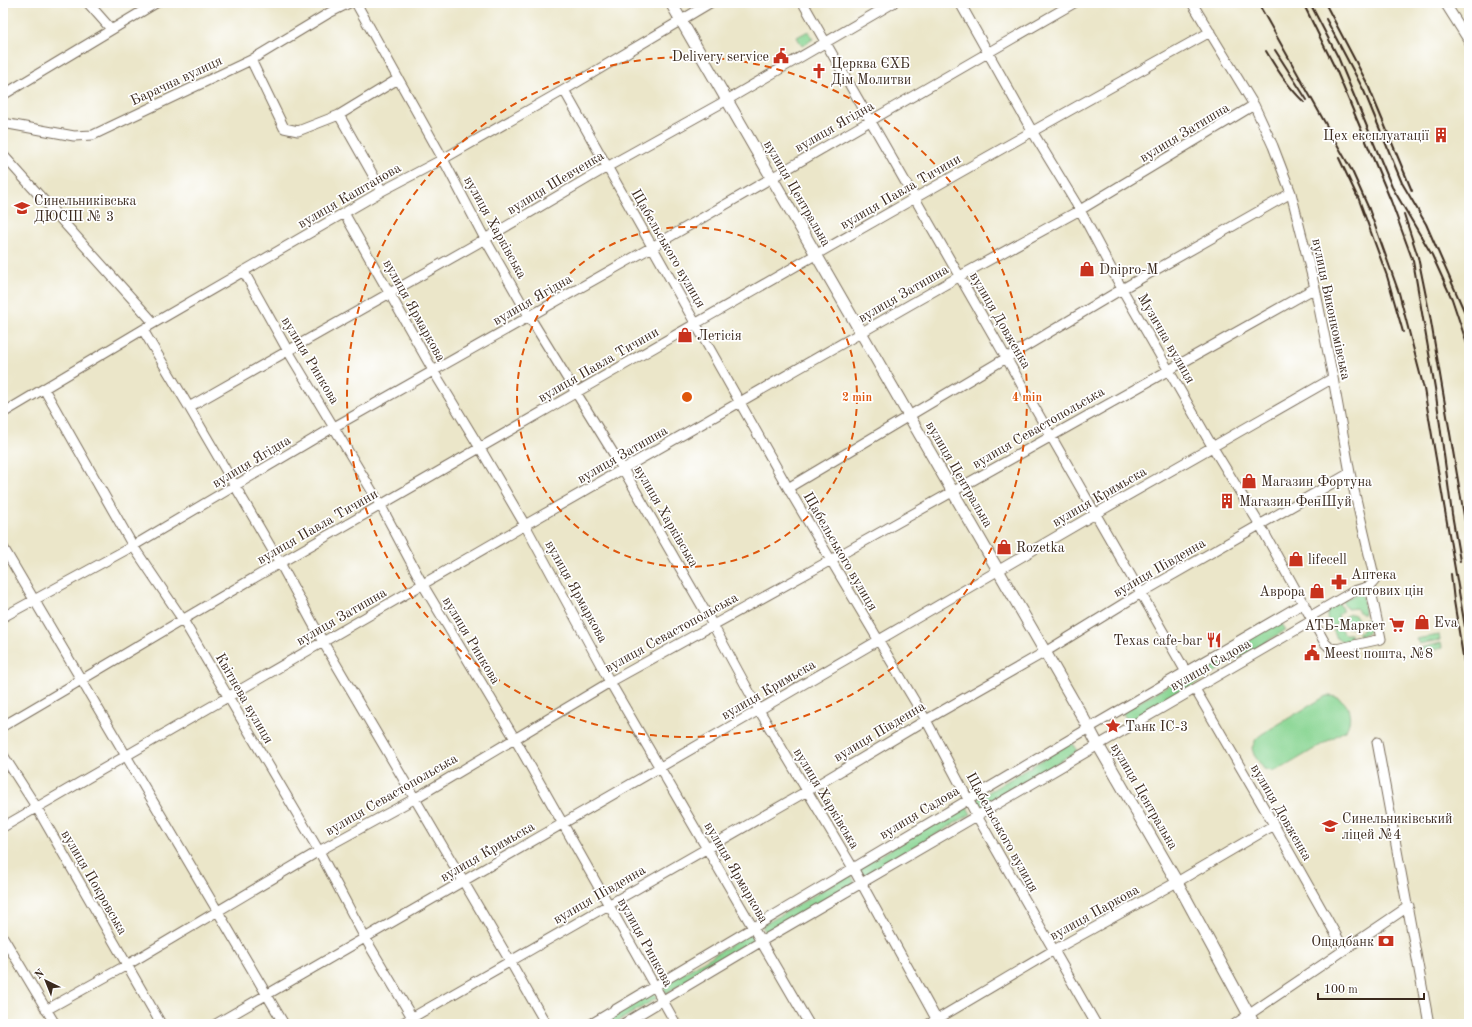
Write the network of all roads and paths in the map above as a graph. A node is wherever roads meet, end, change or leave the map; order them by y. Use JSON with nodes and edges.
{"nodes":[{"id":1,"x":88,"y":3,"type":"edge"},
{"id":2,"x":156,"y":3,"type":"edge"},
{"id":3,"x":349,"y":3,"type":"edge"},
{"id":4,"x":356,"y":3,"type":"edge"},
{"id":5,"x":671,"y":3,"type":"edge"},
{"id":6,"x":710,"y":3,"type":"edge"},
{"id":7,"x":803,"y":3,"type":"edge"},
{"id":8,"x":893,"y":3,"type":"edge"},
{"id":9,"x":960,"y":3,"type":"edge"},
{"id":10,"x":1074,"y":3,"type":"edge"},
{"id":11,"x":1192,"y":3,"type":"edge"},
{"id":12,"x":1445,"y":3,"type":"edge"},
{"id":13,"x":681,"y":20,"type":"junction"},
{"id":14,"x":111,"y":29,"type":"junction"},
{"id":15,"x":1210,"y":32,"type":"junction"},
{"id":16,"x":1469,"y":41,"type":"edge"},
{"id":17,"x":826,"y":42,"type":"junction"},
{"id":18,"x":989,"y":52,"type":"junction"},
{"id":19,"x":251,"y":60,"type":"junction"},
{"id":20,"x":398,"y":78,"type":"junction"},
{"id":21,"x":564,"y":90,"type":"junction"},
{"id":22,"x":3,"y":95,"type":"edge"},
{"id":23,"x":727,"y":100,"type":"junction"},
{"id":24,"x":1254,"y":105,"type":"junction"},
{"id":25,"x":339,"y":115,"type":"junction"},
{"id":26,"x":871,"y":121,"type":"junction"},
{"id":27,"x":3,"y":123,"type":"edge"},
{"id":28,"x":1032,"y":131,"type":"junction"},
{"id":29,"x":3,"y":155,"type":"edge"},
{"id":30,"x":443,"y":159,"type":"junction"},
{"id":31,"x":608,"y":167,"type":"junction"},
{"id":32,"x":771,"y":178,"type":"junction"},
{"id":33,"x":382,"y":191,"type":"junction"},
{"id":34,"x":1291,"y":193,"type":"junction"},
{"id":35,"x":916,"y":198,"type":"junction"},
{"id":36,"x":1080,"y":210,"type":"junction"},
{"id":37,"x":344,"y":213,"type":"junction"},
{"id":38,"x":486,"y":239,"type":"junction"},
{"id":39,"x":652,"y":247,"type":"junction"},
{"id":40,"x":815,"y":255,"type":"junction"},
{"id":41,"x":244,"y":272,"type":"junction"},
{"id":42,"x":960,"y":276,"type":"junction"},
{"id":43,"x":1315,"y":288,"type":"junction"},
{"id":44,"x":1122,"y":289,"type":"junction"},
{"id":45,"x":390,"y":292,"type":"junction"},
{"id":46,"x":529,"y":316,"type":"junction"},
{"id":47,"x":154,"y":323,"type":"junction"},
{"id":48,"x":696,"y":324,"type":"junction"},
{"id":49,"x":143,"y":330,"type":"junction"},
{"id":50,"x":861,"y":333,"type":"junction"},
{"id":51,"x":288,"y":351,"type":"junction"},
{"id":52,"x":1007,"y":359,"type":"junction"},
{"id":53,"x":1168,"y":369,"type":"junction"},
{"id":54,"x":434,"y":372,"type":"junction"},
{"id":55,"x":1333,"y":378,"type":"junction"},
{"id":56,"x":44,"y":389,"type":"junction"},
{"id":57,"x":576,"y":393,"type":"junction"},
{"id":58,"x":740,"y":402,"type":"junction"},
{"id":59,"x":189,"y":407,"type":"junction"},
{"id":60,"x":3,"y":413,"type":"edge"},
{"id":61,"x":909,"y":416,"type":"junction"},
{"id":62,"x":334,"y":427,"type":"junction"},
{"id":63,"x":1051,"y":435,"type":"junction"},
{"id":64,"x":1212,"y":446,"type":"junction"},
{"id":65,"x":480,"y":448,"type":"junction"},
{"id":66,"x":623,"y":469,"type":"junction"},
{"id":67,"x":1350,"y":473,"type":"junction"},
{"id":68,"x":235,"y":486,"type":"junction"},
{"id":69,"x":788,"y":488,"type":"junction"},
{"id":70,"x":952,"y":491,"type":"junction"},
{"id":71,"x":381,"y":506,"type":"junction"},
{"id":72,"x":1095,"y":514,"type":"junction"},
{"id":73,"x":525,"y":525,"type":"junction"},
{"id":74,"x":1260,"y":525,"type":"junction"},
{"id":75,"x":133,"y":546,"type":"junction"},
{"id":76,"x":3,"y":547,"type":"edge"},
{"id":77,"x":831,"y":560,"type":"junction"},
{"id":78,"x":280,"y":563,"type":"junction"},
{"id":79,"x":998,"y":571,"type":"junction"},
{"id":80,"x":423,"y":585,"type":"junction"},
{"id":81,"x":1370,"y":586,"type":"junction"},
{"id":82,"x":1141,"y":593,"type":"junction"},
{"id":83,"x":34,"y":600,"type":"junction"},
{"id":84,"x":1304,"y":603,"type":"junction"},
{"id":85,"x":3,"y":617,"type":"edge"},
{"id":86,"x":1312,"y":618,"type":"junction"},
{"id":87,"x":183,"y":620,"type":"junction"},
{"id":88,"x":713,"y":625,"type":"junction"},
{"id":89,"x":1381,"y":639,"type":"joint"},
{"id":90,"x":878,"y":641,"type":"junction"},
{"id":91,"x":323,"y":642,"type":"junction"},
{"id":92,"x":1045,"y":652,"type":"junction"},
{"id":93,"x":1186,"y":672,"type":"junction"},
{"id":94,"x":81,"y":681,"type":"junction"},
{"id":95,"x":610,"y":682,"type":"junction"},
{"id":96,"x":1195,"y":689,"type":"junction"},
{"id":97,"x":227,"y":697,"type":"junction"},
{"id":98,"x":759,"y":710,"type":"junction"},
{"id":99,"x":926,"y":720,"type":"junction"},
{"id":100,"x":3,"y":726,"type":"edge"},
{"id":101,"x":1089,"y":728,"type":"junction"},
{"id":102,"x":515,"y":739,"type":"junction"},
{"id":103,"x":1377,"y":742,"type":"dead end"},
{"id":104,"x":1098,"y":745,"type":"junction"},
{"id":105,"x":3,"y":754,"type":"edge"},
{"id":106,"x":126,"y":756,"type":"junction"},
{"id":107,"x":660,"y":768,"type":"junction"},
{"id":108,"x":807,"y":791,"type":"junction"},
{"id":109,"x":414,"y":798,"type":"junction"},
{"id":110,"x":968,"y":800,"type":"junction"},
{"id":111,"x":37,"y":808,"type":"junction"},
{"id":112,"x":977,"y":816,"type":"junction"},
{"id":113,"x":562,"y":824,"type":"junction"},
{"id":114,"x":1274,"y":825,"type":"junction"},
{"id":115,"x":3,"y":827,"type":"edge"},
{"id":116,"x":707,"y":848,"type":"junction"},
{"id":117,"x":319,"y":851,"type":"junction"},
{"id":118,"x":853,"y":868,"type":"junction"},
{"id":119,"x":464,"y":881,"type":"junction"},
{"id":120,"x":1177,"y":882,"type":"junction"},
{"id":121,"x":862,"y":883,"type":"junction"},
{"id":122,"x":609,"y":904,"type":"junction"},
{"id":123,"x":1409,"y":906,"type":"junction"},
{"id":124,"x":218,"y":912,"type":"junction"},
{"id":125,"x":753,"y":927,"type":"junction"},
{"id":126,"x":3,"y":937,"type":"edge"},
{"id":127,"x":365,"y":938,"type":"junction"},
{"id":128,"x":762,"y":942,"type":"junction"},
{"id":129,"x":1054,"y":950,"type":"junction"},
{"id":130,"x":1344,"y":950,"type":"junction"},
{"id":131,"x":510,"y":961,"type":"junction"},
{"id":132,"x":126,"y":965,"type":"junction"},
{"id":133,"x":654,"y":987,"type":"junction"},
{"id":134,"x":267,"y":995,"type":"junction"},
{"id":135,"x":662,"y":1001,"type":"junction"},
{"id":136,"x":46,"y":1010,"type":"junction"},
{"id":137,"x":1252,"y":1019,"type":"edge"},
{"id":138,"x":414,"y":1021,"type":"edge"},
{"id":139,"x":935,"y":1022,"type":"edge"},
{"id":140,"x":55,"y":1024,"type":"edge"},
{"id":141,"x":161,"y":1024,"type":"edge"},
{"id":142,"x":216,"y":1024,"type":"edge"},
{"id":143,"x":284,"y":1024,"type":"edge"},
{"id":144,"x":401,"y":1024,"type":"edge"},
{"id":145,"x":546,"y":1024,"type":"edge"},
{"id":146,"x":591,"y":1024,"type":"edge"},
{"id":147,"x":623,"y":1024,"type":"edge"},
{"id":148,"x":676,"y":1024,"type":"edge"},
{"id":149,"x":809,"y":1024,"type":"edge"},
{"id":150,"x":1096,"y":1024,"type":"edge"},
{"id":151,"x":1235,"y":1024,"type":"edge"},
{"id":152,"x":1429,"y":1024,"type":"edge"}],
"edges":[{"from":1,"to":14,"type":"street"},
{"from":2,"to":14,"type":"street"},
{"from":3,"to":19,"type":"street","name":"Барачна вулиця"},
{"from":4,"to":20,"type":"street","name":"вулиця Харківська"},
{"from":5,"to":13,"type":"main road","name":"вулиця Центральна"},
{"from":6,"to":13,"type":"street","name":"вулиця Каштанова"},
{"from":7,"to":17,"type":"street","name":"вулиця Довженка"},
{"from":8,"to":17,"type":"street","name":"вулиця Шевченка"},
{"from":9,"to":18,"type":"street","name":"Музична вулиця"},
{"from":10,"to":18,"type":"street","name":"вулиця Ягідна"},
{"from":11,"to":15,"type":"street","name":"вулиця Виконкомівська"},
{"from":12,"to":16,"type":"street"},
{"from":13,"to":21,"type":"street","name":"вулиця Каштанова"},
{"from":13,"to":23,"type":"main road","name":"вулиця Центральна"},
{"from":14,"to":22,"type":"street"},
{"from":15,"to":24,"type":"street","name":"вулиця Виконкомівська"},
{"from":15,"to":28,"type":"street","name":"вулиця Павла Тичини"},
{"from":17,"to":23,"type":"street","name":"вулиця Шевченка"},
{"from":17,"to":26,"type":"street","name":"вулиця Довженка"},
{"from":18,"to":26,"type":"street","name":"вулиця Ягідна"},
{"from":18,"to":28,"type":"street","name":"Музична вулиця"},
{"from":19,"to":25,"type":"street"},
{"from":19,"to":27,"type":"street","name":"Барачна вулиця"},
{"from":20,"to":25,"type":"street"},
{"from":20,"to":30,"type":"street","name":"вулиця Харківська"},
{"from":21,"to":30,"type":"street","name":"вулиця Каштанова"},
{"from":21,"to":31,"type":"street","name":"Щабельського вулиця"},
{"from":23,"to":31,"type":"street","name":"вулиця Шевченка"},
{"from":23,"to":32,"type":"main road","name":"вулиця Центральна"},
{"from":24,"to":34,"type":"street","name":"вулиця Виконкомівська"},
{"from":24,"to":36,"type":"street","name":"вулиця Затишна"},
{"from":25,"to":33,"type":"street"},
{"from":26,"to":32,"type":"street","name":"вулиця Ягідна"},
{"from":26,"to":35,"type":"street","name":"вулиця Довженка"},
{"from":28,"to":35,"type":"street","name":"вулиця Павла Тичини"},
{"from":28,"to":36,"type":"street","name":"Музична вулиця"},
{"from":29,"to":47,"type":"street"},
{"from":30,"to":33,"type":"street","name":"вулиця Каштанова"},
{"from":30,"to":38,"type":"street","name":"вулиця Харківська"},
{"from":31,"to":38,"type":"street","name":"вулиця Шевченка"},
{"from":31,"to":39,"type":"street","name":"Щабельського вулиця"},
{"from":32,"to":39,"type":"street","name":"вулиця Ягідна"},
{"from":32,"to":40,"type":"main road","name":"вулиця Центральна"},
{"from":33,"to":37,"type":"street","name":"вулиця Каштанова"},
{"from":34,"to":43,"type":"street","name":"вулиця Виконкомівська"},
{"from":34,"to":44,"type":"street"},
{"from":35,"to":40,"type":"street","name":"вулиця Павла Тичини"},
{"from":35,"to":42,"type":"street","name":"вулиця Довженка"},
{"from":36,"to":42,"type":"street","name":"вулиця Затишна"},
{"from":36,"to":44,"type":"street","name":"Музична вулиця"},
{"from":37,"to":41,"type":"street","name":"вулиця Каштанова"},
{"from":37,"to":45,"type":"street","name":"вулиця Ярмаркова"},
{"from":38,"to":45,"type":"street","name":"вулиця Шевченка"},
{"from":38,"to":46,"type":"street","name":"вулиця Харківська"},
{"from":39,"to":46,"type":"street","name":"вулиця Ягідна"},
{"from":39,"to":48,"type":"street","name":"Щабельського вулиця"},
{"from":40,"to":48,"type":"street","name":"вулиця Павла Тичини"},
{"from":40,"to":50,"type":"main road","name":"вулиця Центральна"},
{"from":41,"to":47,"type":"street","name":"вулиця Каштанова"},
{"from":41,"to":51,"type":"street","name":"вулиця Ринкова"},
{"from":42,"to":50,"type":"street","name":"вулиця Затишна"},
{"from":42,"to":52,"type":"street","name":"вулиця Довженка"},
{"from":43,"to":53,"type":"street","name":"вулиця Севастопольська"},
{"from":43,"to":55,"type":"street","name":"вулиця Виконкомівська"},
{"from":44,"to":52,"type":"street"},
{"from":44,"to":53,"type":"street","name":"Музична вулиця"},
{"from":45,"to":51,"type":"street","name":"вулиця Шевченка"},
{"from":45,"to":54,"type":"street","name":"вулиця Ярмаркова"},
{"from":46,"to":54,"type":"street","name":"вулиця Ягідна"},
{"from":46,"to":57,"type":"street","name":"вулиця Харківська"},
{"from":47,"to":49,"type":"street","name":"вулиця Каштанова"},
{"from":48,"to":57,"type":"street","name":"вулиця Павла Тичини"},
{"from":48,"to":58,"type":"street","name":"Щабельського вулиця"},
{"from":49,"to":56,"type":"street","name":"вулиця Каштанова"},
{"from":49,"to":59,"type":"street"},
{"from":50,"to":58,"type":"street","name":"вулиця Затишна"},
{"from":50,"to":61,"type":"main road","name":"вулиця Центральна"},
{"from":51,"to":59,"type":"street","name":"вулиця Шевченка"},
{"from":51,"to":62,"type":"street","name":"вулиця Ринкова"},
{"from":52,"to":61,"type":"street"},
{"from":52,"to":63,"type":"street","name":"вулиця Довженка"},
{"from":53,"to":63,"type":"street","name":"вулиця Севастопольська"},
{"from":53,"to":64,"type":"street","name":"Музична вулиця"},
{"from":54,"to":62,"type":"street","name":"вулиця Ягідна"},
{"from":54,"to":65,"type":"street","name":"вулиця Ярмаркова"},
{"from":55,"to":64,"type":"street","name":"вулиця Кримьска"},
{"from":55,"to":67,"type":"street","name":"вулиця Виконкомівська"},
{"from":56,"to":60,"type":"street","name":"вулиця Каштанова"},
{"from":56,"to":75,"type":"street","name":"Квітнева вулиця"},
{"from":57,"to":65,"type":"street","name":"вулиця Павла Тичини"},
{"from":57,"to":66,"type":"street","name":"вулиця Харківська"},
{"from":58,"to":66,"type":"street","name":"вулиця Затишна"},
{"from":58,"to":69,"type":"street","name":"Щабельського вулиця"},
{"from":59,"to":68,"type":"street"},
{"from":61,"to":69,"type":"street"},
{"from":61,"to":70,"type":"main road","name":"вулиця Центральна"},
{"from":62,"to":68,"type":"street","name":"вулиця Ягідна"},
{"from":62,"to":71,"type":"street","name":"вулиця Ринкова"},
{"from":63,"to":70,"type":"street","name":"вулиця Севастопольська"},
{"from":63,"to":72,"type":"street","name":"вулиця Довженка"},
{"from":64,"to":72,"type":"street","name":"вулиця Кримьска"},
{"from":64,"to":74,"type":"street","name":"Музична вулиця"},
{"from":65,"to":71,"type":"street","name":"вулиця Павла Тичини"},
{"from":65,"to":73,"type":"street","name":"вулиця Ярмаркова"},
{"from":66,"to":73,"type":"street","name":"вулиця Затишна"},
{"from":66,"to":88,"type":"street","name":"вулиця Харківська"},
{"from":67,"to":74,"type":"street","name":"вулиця Південна"},
{"from":67,"to":81,"type":"street","name":"вулиця Виконкомівська"},
{"from":68,"to":75,"type":"street","name":"вулиця Ягідна"},
{"from":68,"to":78,"type":"street"},
{"from":69,"to":77,"type":"street","name":"Щабельського вулиця"},
{"from":70,"to":77,"type":"street","name":"вулиця Севастопольська"},
{"from":70,"to":79,"type":"main road","name":"вулиця Центральна"},
{"from":71,"to":78,"type":"street","name":"вулиця Павла Тичини"},
{"from":71,"to":80,"type":"street","name":"вулиця Ринкова"},
{"from":72,"to":79,"type":"street","name":"вулиця Кримьска"},
{"from":72,"to":82,"type":"street","name":"вулиця Довженка"},
{"from":73,"to":80,"type":"street","name":"вулиця Затишна"},
{"from":73,"to":95,"type":"street","name":"вулиця Ярмаркова"},
{"from":74,"to":82,"type":"street","name":"вулиця Південна"},
{"from":74,"to":84,"type":"street","name":"Музична вулиця"},
{"from":75,"to":83,"type":"street","name":"вулиця Ягідна"},
{"from":75,"to":87,"type":"street","name":"Квітнева вулиця"},
{"from":76,"to":83,"type":"street"},
{"from":77,"to":88,"type":"street","name":"вулиця Севастопольська"},
{"from":77,"to":90,"type":"street","name":"Щабельського вулиця"},
{"from":78,"to":87,"type":"street","name":"вулиця Павла Тичини"},
{"from":78,"to":91,"type":"street"},
{"from":79,"to":90,"type":"street","name":"вулиця Кримьска"},
{"from":79,"to":92,"type":"main road","name":"вулиця Центральна"},
{"from":80,"to":91,"type":"street","name":"вулиця Затишна"},
{"from":80,"to":102,"type":"street","name":"вулиця Ринкова"},
{"from":81,"to":86,"type":"street","name":"вулиця Садова"},
{"from":81,"to":89,"type":"street","name":"вулиця Виконкомівська"},
{"from":82,"to":92,"type":"street","name":"вулиця Південна"},
{"from":82,"to":93,"type":"street","name":"вулиця Довженка"},
{"from":83,"to":85,"type":"street","name":"вулиця Ягідна"},
{"from":83,"to":94,"type":"street"},
{"from":84,"to":86,"type":"street","name":"Музична вулиця"},
{"from":84,"to":93,"type":"street","name":"вулиця Садова"},
{"from":86,"to":89,"type":"street","name":"Музична вулиця"},
{"from":86,"to":96,"type":"street","name":"вулиця Садова"},
{"from":87,"to":94,"type":"street","name":"вулиця Павла Тичини"},
{"from":87,"to":97,"type":"street","name":"Квітнева вулиця"},
{"from":88,"to":95,"type":"street","name":"вулиця Севастопольська"},
{"from":88,"to":98,"type":"street","name":"вулиця Харківська"},
{"from":90,"to":98,"type":"street","name":"вулиця Кримьска"},
{"from":90,"to":99,"type":"street","name":"Щабельського вулиця"},
{"from":91,"to":97,"type":"street","name":"вулиця Затишна"},
{"from":91,"to":109,"type":"street"},
{"from":92,"to":99,"type":"street","name":"вулиця Південна"},
{"from":92,"to":101,"type":"main road","name":"вулиця Центральна"},
{"from":93,"to":101,"type":"street","name":"вулиця Садова"},
{"from":94,"to":100,"type":"street","name":"вулиця Павла Тичини"},
{"from":94,"to":106,"type":"street"},
{"from":95,"to":102,"type":"street","name":"вулиця Севастопольська"},
{"from":95,"to":107,"type":"street","name":"вулиця Ярмаркова"},
{"from":96,"to":104,"type":"street","name":"вулиця Садова"},
{"from":96,"to":114,"type":"street","name":"вулиця Довженка"},
{"from":97,"to":106,"type":"street","name":"вулиця Затишна"},
{"from":97,"to":117,"type":"street","name":"Квітнева вулиця"},
{"from":98,"to":107,"type":"street","name":"вулиця Кримьска"},
{"from":98,"to":108,"type":"street","name":"вулиця Харківська"},
{"from":99,"to":108,"type":"street","name":"вулиця Південна"},
{"from":99,"to":110,"type":"street","name":"Щабельського вулиця"},
{"from":101,"to":104,"type":"main road","name":"вулиця Центральна"},
{"from":101,"to":110,"type":"street","name":"вулиця Садова"},
{"from":102,"to":109,"type":"street","name":"вулиця Севастопольська"},
{"from":102,"to":113,"type":"street","name":"вулиця Ринкова"},
{"from":103,"to":123,"type":"street"},
{"from":104,"to":112,"type":"street","name":"вулиця Садова"},
{"from":104,"to":120,"type":"main road","name":"вулиця Центральна"},
{"from":105,"to":111,"type":"street","name":"вулиця Покровська"},
{"from":106,"to":111,"type":"street","name":"вулиця Затишна"},
{"from":106,"to":124,"type":"street"},
{"from":107,"to":113,"type":"street","name":"вулиця Кримьска"},
{"from":107,"to":116,"type":"street","name":"вулиця Ярмаркова"},
{"from":108,"to":116,"type":"street","name":"вулиця Південна"},
{"from":108,"to":118,"type":"street","name":"вулиця Харківська"},
{"from":109,"to":117,"type":"street","name":"вулиця Севастопольська"},
{"from":109,"to":119,"type":"street"},
{"from":110,"to":112,"type":"street","name":"Щабельського вулиця"},
{"from":110,"to":118,"type":"street","name":"вулиця Садова"},
{"from":111,"to":115,"type":"street","name":"вулиця Затишна"},
{"from":111,"to":132,"type":"street","name":"вулиця Покровська"},
{"from":112,"to":121,"type":"street","name":"вулиця Садова"},
{"from":112,"to":129,"type":"street","name":"Щабельського вулиця"},
{"from":113,"to":119,"type":"street","name":"вулиця Кримьска"},
{"from":113,"to":122,"type":"street","name":"вулиця Ринкова"},
{"from":114,"to":120,"type":"street","name":"вулиця Паркова"},
{"from":114,"to":130,"type":"street","name":"вулиця Довженка"},
{"from":116,"to":122,"type":"street","name":"вулиця Південна"},
{"from":116,"to":125,"type":"street","name":"вулиця Ярмаркова"},
{"from":117,"to":124,"type":"street","name":"вулиця Севастопольська"},
{"from":117,"to":127,"type":"street","name":"Квітнева вулиця"},
{"from":118,"to":121,"type":"street","name":"вулиця Харківська"},
{"from":118,"to":125,"type":"street","name":"вулиця Садова"},
{"from":119,"to":127,"type":"street","name":"вулиця Кримьска"},
{"from":119,"to":131,"type":"street"},
{"from":120,"to":129,"type":"street","name":"вулиця Паркова"},
{"from":120,"to":137,"type":"main road","name":"вулиця Центральна"},
{"from":121,"to":128,"type":"street","name":"вулиця Садова"},
{"from":121,"to":139,"type":"street","name":"вулиця Харківська"},
{"from":122,"to":131,"type":"street","name":"вулиця Південна"},
{"from":122,"to":133,"type":"street","name":"вулиця Ринкова"},
{"from":123,"to":130,"type":"street"},
{"from":123,"to":152,"type":"street"},
{"from":124,"to":132,"type":"street","name":"вулиця Севастопольська"},
{"from":124,"to":134,"type":"street"},
{"from":125,"to":128,"type":"street","name":"вулиця Ярмаркова"},
{"from":125,"to":133,"type":"street","name":"вулиця Садова"},
{"from":126,"to":136,"type":"street"},
{"from":127,"to":134,"type":"street","name":"вулиця Кримьска"},
{"from":127,"to":138,"type":"street","name":"Квітнева вулиця"},
{"from":128,"to":135,"type":"street","name":"вулиця Садова"},
{"from":128,"to":149,"type":"street","name":"вулиця Ярмаркова"},
{"from":129,"to":139,"type":"street","name":"вулиця Паркова"},
{"from":129,"to":150,"type":"street","name":"Щабельського вулиця"},
{"from":130,"to":137,"type":"street"},
{"from":131,"to":138,"type":"street","name":"вулиця Південна"},
{"from":131,"to":145,"type":"street"},
{"from":132,"to":136,"type":"street","name":"вулиця Севастопольська"},
{"from":132,"to":141,"type":"street","name":"вулиця Покровська"},
{"from":133,"to":135,"type":"street","name":"вулиця Ринкова"},
{"from":133,"to":146,"type":"street","name":"вулиця Садова"},
{"from":134,"to":142,"type":"street","name":"вулиця Кримьска"},
{"from":134,"to":143,"type":"street"},
{"from":135,"to":147,"type":"street","name":"вулиця Садова"},
{"from":135,"to":148,"type":"street","name":"вулиця Ринкова"},
{"from":136,"to":140,"type":"street"},
{"from":137,"to":151,"type":"street"},
{"from":138,"to":144,"type":"street","name":"вулиця Південна"}]}
